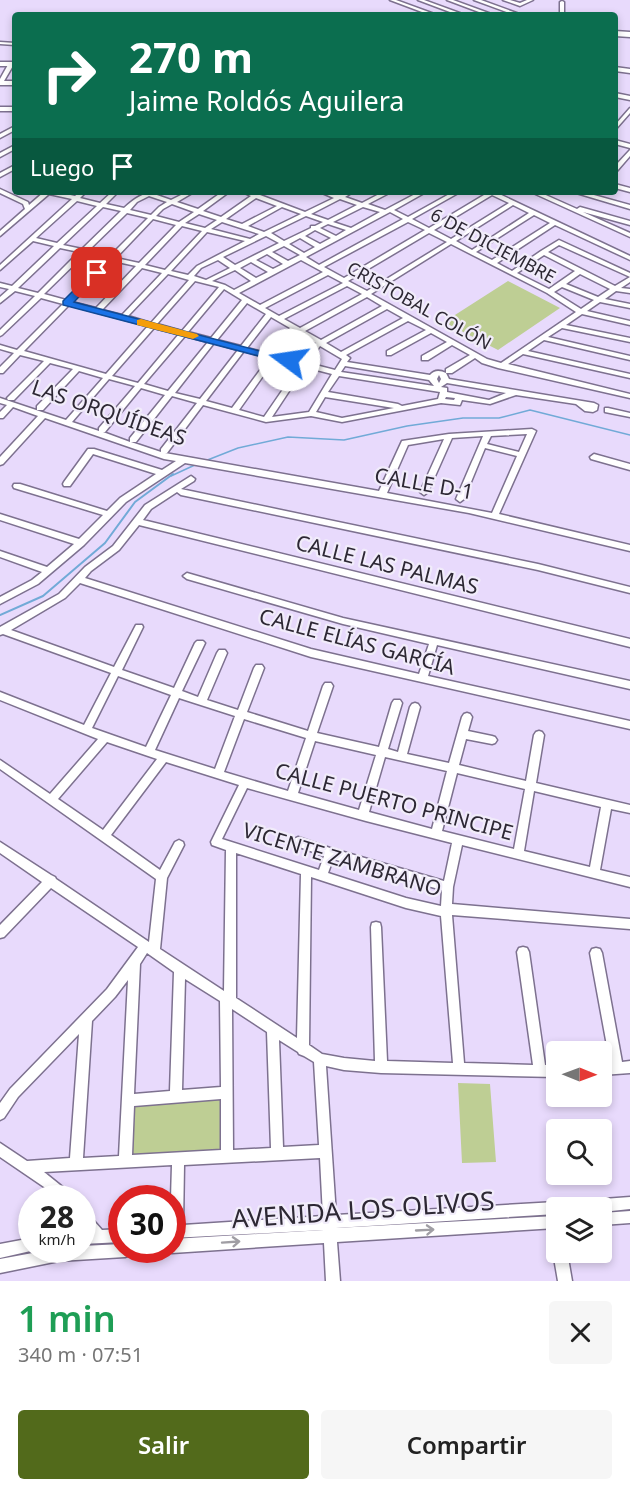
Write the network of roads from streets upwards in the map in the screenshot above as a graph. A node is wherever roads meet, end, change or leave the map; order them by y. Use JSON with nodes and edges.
{"nodes":[{"id":1,"x":392,"y":0,"type":"edge"},
{"id":2,"x":420,"y":0,"type":"edge"},
{"id":3,"x":450,"y":0,"type":"edge"},
{"id":4,"x":476,"y":0,"type":"edge"},
{"id":5,"x":505,"y":0,"type":"edge"},
{"id":6,"x":530,"y":0,"type":"edge"},
{"id":7,"x":562,"y":2,"type":"dead end"},
{"id":8,"x":516,"y":3,"type":"junction"},
{"id":9,"x":437,"y":6,"type":"junction"},
{"id":10,"x":426,"y":12,"type":"joint"},
{"id":11,"x":454,"y":12,"type":"edge"},
{"id":12,"x":484,"y":12,"type":"edge"},
{"id":13,"x":505,"y":12,"type":"edge"},
{"id":14,"x":562,"y":12,"type":"edge"},
{"id":15,"x":12,"y":65,"type":"edge"},
{"id":16,"x":0,"y":83,"type":"edge"},
{"id":17,"x":630,"y":110,"type":"edge"},
{"id":18,"x":627,"y":119,"type":"edge"},
{"id":19,"x":630,"y":152,"type":"edge"},
{"id":20,"x":618,"y":158,"type":"edge"},
{"id":21,"x":624,"y":159,"type":"junction"},
{"id":22,"x":618,"y":166,"type":"edge"},
{"id":23,"x":2,"y":192,"type":"edge"},
{"id":24,"x":43,"y":195,"type":"edge"},
{"id":25,"x":60,"y":195,"type":"edge"},
{"id":26,"x":80,"y":195,"type":"edge"},
{"id":27,"x":112,"y":195,"type":"edge"},
{"id":28,"x":148,"y":195,"type":"edge"},
{"id":29,"x":157,"y":195,"type":"edge"},
{"id":30,"x":186,"y":195,"type":"edge"},
{"id":31,"x":222,"y":195,"type":"edge"},
{"id":32,"x":257,"y":195,"type":"edge"},
{"id":33,"x":261,"y":195,"type":"edge"},
{"id":34,"x":333,"y":195,"type":"edge"},
{"id":35,"x":344,"y":195,"type":"edge"},
{"id":36,"x":382,"y":195,"type":"edge"},
{"id":37,"x":417,"y":195,"type":"edge"},
{"id":38,"x":452,"y":195,"type":"edge"},
{"id":39,"x":489,"y":195,"type":"edge"},
{"id":40,"x":496,"y":195,"type":"edge"},
{"id":41,"x":541,"y":195,"type":"edge"},
{"id":42,"x":598,"y":195,"type":"edge"},
{"id":43,"x":340,"y":197,"type":"junction"},
{"id":44,"x":76,"y":199,"type":"junction"},
{"id":45,"x":174,"y":202,"type":"junction"},
{"id":46,"x":513,"y":203,"type":"junction"},
{"id":47,"x":26,"y":205,"type":"junction"},
{"id":48,"x":101,"y":205,"type":"junction"},
{"id":49,"x":363,"y":205,"type":"junction"},
{"id":50,"x":569,"y":206,"type":"junction"},
{"id":51,"x":279,"y":207,"type":"dead end"},
{"id":52,"x":630,"y":207,"type":"edge"},
{"id":53,"x":126,"y":211,"type":"junction"},
{"id":54,"x":199,"y":211,"type":"junction"},
{"id":55,"x":388,"y":211,"type":"junction"},
{"id":56,"x":534,"y":212,"type":"junction"},
{"id":57,"x":307,"y":213,"type":"junction"},
{"id":58,"x":152,"y":217,"type":"junction"},
{"id":59,"x":222,"y":219,"type":"junction"},
{"id":60,"x":410,"y":219,"type":"junction"},
{"id":61,"x":328,"y":220,"type":"junction"},
{"id":62,"x":555,"y":222,"type":"junction"},
{"id":63,"x":0,"y":223,"type":"edge"},
{"id":64,"x":630,"y":223,"type":"edge"},
{"id":65,"x":180,"y":224,"type":"junction"},
{"id":66,"x":243,"y":226,"type":"junction"},
{"id":67,"x":7,"y":227,"type":"junction"},
{"id":68,"x":313,"y":227,"type":"junction"},
{"id":69,"x":206,"y":230,"type":"junction"},
{"id":70,"x":351,"y":230,"type":"junction"},
{"id":71,"x":430,"y":230,"type":"junction"},
{"id":72,"x":0,"y":234,"type":"edge"},
{"id":73,"x":265,"y":234,"type":"junction"},
{"id":74,"x":299,"y":234,"type":"junction"},
{"id":75,"x":227,"y":235,"type":"junction"},
{"id":76,"x":630,"y":235,"type":"edge"},
{"id":77,"x":33,"y":238,"type":"junction"},
{"id":78,"x":335,"y":238,"type":"junction"},
{"id":79,"x":251,"y":241,"type":"junction"},
{"id":80,"x":451,"y":241,"type":"junction"},
{"id":81,"x":283,"y":243,"type":"junction"},
{"id":82,"x":59,"y":245,"type":"junction"},
{"id":83,"x":320,"y":247,"type":"junction"},
{"id":84,"x":84,"y":251,"type":"junction"},
{"id":85,"x":267,"y":251,"type":"junction"},
{"id":86,"x":472,"y":252,"type":"junction"},
{"id":87,"x":543,"y":252,"type":"junction"},
{"id":88,"x":303,"y":256,"type":"junction"},
{"id":89,"x":218,"y":257,"type":"junction"},
{"id":90,"x":112,"y":258,"type":"junction"},
{"id":91,"x":251,"y":259,"type":"junction"},
{"id":92,"x":630,"y":259,"type":"edge"},
{"id":93,"x":492,"y":262,"type":"junction"},
{"id":94,"x":288,"y":264,"type":"junction"},
{"id":95,"x":139,"y":265,"type":"junction"},
{"id":96,"x":235,"y":267,"type":"junction"},
{"id":97,"x":320,"y":267,"type":"junction"},
{"id":98,"x":0,"y":268,"type":"edge"},
{"id":99,"x":617,"y":270,"type":"junction"},
{"id":100,"x":165,"y":271,"type":"junction"},
{"id":101,"x":580,"y":271,"type":"junction"},
{"id":102,"x":273,"y":272,"type":"junction"},
{"id":103,"x":328,"y":272,"type":"junction"},
{"id":104,"x":513,"y":273,"type":"junction"},
{"id":105,"x":192,"y":277,"type":"junction"},
{"id":106,"x":630,"y":277,"type":"edge"},
{"id":107,"x":208,"y":281,"type":"junction"},
{"id":108,"x":256,"y":281,"type":"junction"},
{"id":109,"x":346,"y":282,"type":"junction"},
{"id":110,"x":561,"y":284,"type":"junction"},
{"id":111,"x":0,"y":285,"type":"edge"},
{"id":112,"x":223,"y":286,"type":"junction"},
{"id":113,"x":12,"y":288,"type":"junction"},
{"id":114,"x":616,"y":288,"type":"junction"},
{"id":115,"x":630,"y":291,"type":"edge"},
{"id":116,"x":235,"y":292,"type":"junction"},
{"id":117,"x":549,"y":292,"type":"junction"},
{"id":118,"x":367,"y":294,"type":"junction"},
{"id":119,"x":39,"y":295,"type":"junction"},
{"id":120,"x":246,"y":299,"type":"junction"},
{"id":121,"x":0,"y":300,"type":"edge"},
{"id":122,"x":599,"y":300,"type":"junction"},
{"id":123,"x":67,"y":303,"type":"junction"},
{"id":124,"x":387,"y":306,"type":"junction"},
{"id":125,"x":630,"y":306,"type":"edge"},
{"id":126,"x":260,"y":308,"type":"junction"},
{"id":127,"x":97,"y":311,"type":"junction"},
{"id":128,"x":581,"y":312,"type":"junction"},
{"id":129,"x":270,"y":313,"type":"junction"},
{"id":130,"x":123,"y":318,"type":"junction"},
{"id":131,"x":408,"y":318,"type":"junction"},
{"id":132,"x":279,"y":319,"type":"junction"},
{"id":133,"x":630,"y":323,"type":"edge"},
{"id":134,"x":153,"y":326,"type":"junction"},
{"id":135,"x":561,"y":326,"type":"junction"},
{"id":136,"x":296,"y":331,"type":"junction"},
{"id":137,"x":429,"y":331,"type":"junction"},
{"id":138,"x":184,"y":333,"type":"junction"},
{"id":139,"x":0,"y":334,"type":"edge"},
{"id":140,"x":542,"y":338,"type":"junction"},
{"id":141,"x":630,"y":340,"type":"edge"},
{"id":142,"x":213,"y":341,"type":"junction"},
{"id":143,"x":451,"y":343,"type":"junction"},
{"id":144,"x":319,"y":344,"type":"junction"},
{"id":145,"x":0,"y":347,"type":"edge"},
{"id":146,"x":242,"y":348,"type":"junction"},
{"id":147,"x":19,"y":352,"type":"junction"},
{"id":148,"x":522,"y":352,"type":"junction"},
{"id":149,"x":388,"y":353,"type":"dead end"},
{"id":150,"x":273,"y":356,"type":"junction"},
{"id":151,"x":474,"y":356,"type":"junction"},
{"id":152,"x":630,"y":357,"type":"edge"},
{"id":153,"x":425,"y":358,"type":"dead end"},
{"id":154,"x":342,"y":359,"type":"junction"},
{"id":155,"x":49,"y":360,"type":"junction"},
{"id":156,"x":304,"y":364,"type":"junction"},
{"id":157,"x":501,"y":366,"type":"junction"},
{"id":158,"x":77,"y":369,"type":"junction"},
{"id":159,"x":0,"y":371,"type":"edge"},
{"id":160,"x":449,"y":371,"type":"dead end"},
{"id":161,"x":336,"y":373,"type":"junction"},
{"id":162,"x":630,"y":376,"type":"edge"},
{"id":163,"x":109,"y":377,"type":"junction"},
{"id":164,"x":139,"y":386,"type":"junction"},
{"id":165,"x":438,"y":389,"type":"junction"},
{"id":166,"x":514,"y":393,"type":"junction"},
{"id":167,"x":170,"y":394,"type":"junction"},
{"id":168,"x":323,"y":394,"type":"junction"},
{"id":169,"x":0,"y":395,"type":"edge"},
{"id":170,"x":630,"y":396,"type":"edge"},
{"id":171,"x":0,"y":400,"type":"edge"},
{"id":172,"x":11,"y":401,"type":"junction"},
{"id":173,"x":578,"y":402,"type":"dead end"},
{"id":174,"x":202,"y":403,"type":"junction"},
{"id":175,"x":406,"y":408,"type":"junction"},
{"id":176,"x":608,"y":410,"type":"dead end"},
{"id":177,"x":41,"y":411,"type":"junction"},
{"id":178,"x":234,"y":411,"type":"junction"},
{"id":179,"x":311,"y":414,"type":"junction"},
{"id":180,"x":630,"y":415,"type":"edge"},
{"id":181,"x":0,"y":416,"type":"edge"},
{"id":182,"x":267,"y":420,"type":"junction"},
{"id":183,"x":69,"y":421,"type":"junction"},
{"id":184,"x":102,"y":430,"type":"junction"},
{"id":185,"x":488,"y":433,"type":"junction"},
{"id":186,"x":449,"y":436,"type":"junction"},
{"id":187,"x":133,"y":441,"type":"junction"},
{"id":188,"x":483,"y":445,"type":"junction"},
{"id":189,"x":164,"y":451,"type":"junction"},
{"id":190,"x":522,"y":454,"type":"junction"},
{"id":191,"x":594,"y":457,"type":"dead end"},
{"id":192,"x":186,"y":460,"type":"junction"},
{"id":193,"x":0,"y":462,"type":"edge"},
{"id":194,"x":630,"y":467,"type":"edge"},
{"id":195,"x":162,"y":473,"type":"junction"},
{"id":196,"x":191,"y":479,"type":"dead end"},
{"id":197,"x":67,"y":484,"type":"dead end"},
{"id":198,"x":17,"y":486,"type":"dead end"},
{"id":199,"x":181,"y":492,"type":"dead end"},
{"id":200,"x":424,"y":492,"type":"dead end"},
{"id":201,"x":382,"y":494,"type":"junction"},
{"id":202,"x":460,"y":499,"type":"dead end"},
{"id":203,"x":108,"y":514,"type":"junction"},
{"id":204,"x":495,"y":515,"type":"junction"},
{"id":205,"x":0,"y":517,"type":"edge"},
{"id":206,"x":136,"y":521,"type":"junction"},
{"id":207,"x":81,"y":543,"type":"junction"},
{"id":208,"x":630,"y":548,"type":"edge"},
{"id":209,"x":0,"y":555,"type":"edge"},
{"id":210,"x":50,"y":571,"type":"junction"},
{"id":211,"x":187,"y":576,"type":"dead end"},
{"id":212,"x":78,"y":579,"type":"junction"},
{"id":213,"x":630,"y":590,"type":"edge"},
{"id":214,"x":0,"y":601,"type":"edge"},
{"id":215,"x":140,"y":627,"type":"dead end"},
{"id":216,"x":0,"y":631,"type":"edge"},
{"id":217,"x":434,"y":640,"type":"junction"},
{"id":218,"x":200,"y":643,"type":"dead end"},
{"id":219,"x":630,"y":643,"type":"edge"},
{"id":220,"x":222,"y":653,"type":"dead end"},
{"id":221,"x":259,"y":668,"type":"dead end"},
{"id":222,"x":116,"y":673,"type":"junction"},
{"id":223,"x":422,"y":680,"type":"junction"},
{"id":224,"x":630,"y":685,"type":"edge"},
{"id":225,"x":328,"y":686,"type":"dead end"},
{"id":226,"x":176,"y":694,"type":"junction"},
{"id":227,"x":0,"y":696,"type":"edge"},
{"id":228,"x":201,"y":702,"type":"junction"},
{"id":229,"x":397,"y":703,"type":"dead end"},
{"id":230,"x":415,"y":707,"type":"dead end"},
{"id":231,"x":239,"y":715,"type":"junction"},
{"id":232,"x":466,"y":717,"type":"dead end"},
{"id":233,"x":630,"y":725,"type":"edge"},
{"id":234,"x":86,"y":730,"type":"junction"},
{"id":235,"x":462,"y":734,"type":"junction"},
{"id":236,"x":539,"y":735,"type":"dead end"},
{"id":237,"x":312,"y":736,"type":"junction"},
{"id":238,"x":105,"y":737,"type":"junction"},
{"id":239,"x":492,"y":740,"type":"dead end"},
{"id":240,"x":149,"y":752,"type":"junction"},
{"id":241,"x":382,"y":752,"type":"junction"},
{"id":242,"x":164,"y":757,"type":"junction"},
{"id":243,"x":401,"y":757,"type":"junction"},
{"id":244,"x":0,"y":764,"type":"edge"},
{"id":245,"x":453,"y":769,"type":"junction"},
{"id":246,"x":218,"y":774,"type":"junction"},
{"id":247,"x":245,"y":782,"type":"junction"},
{"id":248,"x":530,"y":786,"type":"junction"},
{"id":249,"x":292,"y":795,"type":"junction"},
{"id":250,"x":51,"y":800,"type":"junction"},
{"id":251,"x":607,"y":804,"type":"junction"},
{"id":252,"x":630,"y":809,"type":"edge"},
{"id":253,"x":363,"y":814,"type":"junction"},
{"id":254,"x":436,"y":834,"type":"junction"},
{"id":255,"x":104,"y":836,"type":"junction"},
{"id":256,"x":458,"y":840,"type":"junction"},
{"id":257,"x":298,"y":842,"type":"dead end"},
{"id":258,"x":179,"y":844,"type":"dead end"},
{"id":259,"x":231,"y":847,"type":"junction"},
{"id":260,"x":2,"y":852,"type":"edge"},
{"id":261,"x":330,"y":853,"type":"junction"},
{"id":262,"x":518,"y":855,"type":"junction"},
{"id":263,"x":306,"y":870,"type":"junction"},
{"id":264,"x":594,"y":873,"type":"junction"},
{"id":265,"x":322,"y":875,"type":"junction"},
{"id":266,"x":162,"y":877,"type":"junction"},
{"id":267,"x":51,"y":880,"type":"junction"},
{"id":268,"x":630,"y":882,"type":"edge"},
{"id":269,"x":448,"y":887,"type":"junction"},
{"id":270,"x":446,"y":911,"type":"junction"},
{"id":271,"x":630,"y":924,"type":"edge"},
{"id":272,"x":376,"y":927,"type":"dead end"},
{"id":273,"x":0,"y":933,"type":"edge"},
{"id":274,"x":150,"y":948,"type":"junction"},
{"id":275,"x":523,"y":952,"type":"dead end"},
{"id":276,"x":596,"y":953,"type":"dead end"},
{"id":277,"x":134,"y":964,"type":"junction"},
{"id":278,"x":180,"y":969,"type":"junction"},
{"id":279,"x":228,"y":1001,"type":"junction"},
{"id":280,"x":86,"y":1019,"type":"junction"},
{"id":281,"x":273,"y":1030,"type":"junction"},
{"id":282,"x":303,"y":1050,"type":"junction"},
{"id":283,"x":320,"y":1059,"type":"junction"},
{"id":284,"x":381,"y":1067,"type":"junction"},
{"id":285,"x":624,"y":1068,"type":"edge"},
{"id":286,"x":459,"y":1069,"type":"junction"},
{"id":287,"x":540,"y":1071,"type":"junction"},
{"id":288,"x":546,"y":1071,"type":"edge"},
{"id":289,"x":227,"y":1093,"type":"junction"},
{"id":290,"x":176,"y":1096,"type":"junction"},
{"id":291,"x":128,"y":1100,"type":"junction"},
{"id":292,"x":0,"y":1114,"type":"edge"},
{"id":293,"x":0,"y":1149,"type":"edge"},
{"id":294,"x":325,"y":1151,"type":"junction"},
{"id":295,"x":277,"y":1153,"type":"junction"},
{"id":296,"x":227,"y":1156,"type":"junction"},
{"id":297,"x":178,"y":1159,"type":"junction"},
{"id":298,"x":125,"y":1162,"type":"junction"},
{"id":299,"x":76,"y":1164,"type":"junction"},
{"id":300,"x":26,"y":1167,"type":"junction"},
{"id":301,"x":49,"y":1185,"type":"edge"},
{"id":302,"x":177,"y":1185,"type":"edge"},
{"id":303,"x":630,"y":1203,"type":"edge"},
{"id":304,"x":612,"y":1204,"type":"edge"},
{"id":305,"x":546,"y":1209,"type":"edge"},
{"id":306,"x":630,"y":1217,"type":"edge"},
{"id":307,"x":612,"y":1218,"type":"edge"},
{"id":308,"x":546,"y":1225,"type":"edge"},
{"id":309,"x":330,"y":1229,"type":"junction"},
{"id":310,"x":186,"y":1232,"type":"edge"},
{"id":311,"x":96,"y":1233,"type":"edge"},
{"id":312,"x":108,"y":1236,"type":"edge"},
{"id":313,"x":96,"y":1237,"type":"edge"},
{"id":314,"x":100,"y":1237,"type":"junction"},
{"id":315,"x":186,"y":1244,"type":"edge"},
{"id":316,"x":18,"y":1247,"type":"edge"},
{"id":317,"x":0,"y":1251,"type":"edge"},
{"id":318,"x":108,"y":1251,"type":"edge"},
{"id":319,"x":563,"y":1263,"type":"edge"},
{"id":320,"x":0,"y":1266,"type":"edge"},
{"id":321,"x":333,"y":1281,"type":"edge"},
{"id":322,"x":566,"y":1281,"type":"edge"}],
"edges":[{"from":1,"to":10,"type":"street"},
{"from":2,"to":9,"type":"street"},
{"from":3,"to":9,"type":"street"},
{"from":3,"to":12,"type":"street"},
{"from":4,"to":13,"type":"street"},
{"from":5,"to":8,"type":"street"},
{"from":6,"to":8,"type":"street"},
{"from":7,"to":14,"type":"street"},
{"from":8,"to":13,"type":"street"},
{"from":9,"to":10,"type":"street"},
{"from":9,"to":11,"type":"street"},
{"from":15,"to":16,"type":"street"},
{"from":17,"to":18,"type":"street"},
{"from":19,"to":21,"type":"street"},
{"from":20,"to":21,"type":"street"},
{"from":21,"to":22,"type":"street"},
{"from":23,"to":47,"type":"street"},
{"from":24,"to":47,"type":"street"},
{"from":25,"to":44,"type":"street"},
{"from":26,"to":44,"type":"street"},
{"from":27,"to":48,"type":"street"},
{"from":28,"to":53,"type":"street"},
{"from":29,"to":45,"type":"street","name":"CRISTOBAL COLÓN"},
{"from":30,"to":45,"type":"street"},
{"from":31,"to":54,"type":"street"},
{"from":32,"to":59,"type":"street"},
{"from":33,"to":57,"type":"street"},
{"from":34,"to":43,"type":"street","name":"6 DE DICIEMBRE"},
{"from":35,"to":43,"type":"street"},
{"from":36,"to":49,"type":"street"},
{"from":37,"to":55,"type":"street"},
{"from":38,"to":60,"type":"street"},
{"from":39,"to":71,"type":"street"},
{"from":40,"to":46,"type":"street"},
{"from":41,"to":50,"type":"street"},
{"from":42,"to":52,"type":"street"},
{"from":43,"to":49,"type":"street","name":"6 DE DICIEMBRE"},
{"from":43,"to":57,"type":"street"},
{"from":44,"to":48,"type":"street"},
{"from":44,"to":77,"type":"street"},
{"from":45,"to":54,"type":"street","name":"CRISTOBAL COLÓN"},
{"from":45,"to":58,"type":"street"},
{"from":46,"to":56,"type":"street"},
{"from":46,"to":80,"type":"street"},
{"from":47,"to":67,"type":"street"},
{"from":48,"to":53,"type":"street"},
{"from":48,"to":82,"type":"street"},
{"from":49,"to":55,"type":"street","name":"6 DE DICIEMBRE"},
{"from":49,"to":61,"type":"street"},
{"from":50,"to":64,"type":"street"},
{"from":50,"to":76,"type":"street"},
{"from":51,"to":66,"type":"street"},
{"from":53,"to":58,"type":"street"},
{"from":53,"to":84,"type":"street"},
{"from":54,"to":59,"type":"street","name":"CRISTOBAL COLÓN"},
{"from":54,"to":65,"type":"street"},
{"from":55,"to":60,"type":"street","name":"6 DE DICIEMBRE"},
{"from":55,"to":70,"type":"street"},
{"from":56,"to":62,"type":"street"},
{"from":56,"to":86,"type":"street"},
{"from":57,"to":61,"type":"street"},
{"from":57,"to":73,"type":"street"},
{"from":58,"to":65,"type":"street"},
{"from":58,"to":90,"type":"street"},
{"from":59,"to":66,"type":"street","name":"CRISTOBAL COLÓN"},
{"from":59,"to":69,"type":"street"},
{"from":60,"to":71,"type":"street","name":"6 DE DICIEMBRE"},
{"from":60,"to":97,"type":"street"},
{"from":61,"to":68,"type":"street"},
{"from":61,"to":70,"type":"street"},
{"from":62,"to":92,"type":"street"},
{"from":62,"to":93,"type":"street"},
{"from":63,"to":67,"type":"street"},
{"from":65,"to":69,"type":"street"},
{"from":65,"to":95,"type":"street"},
{"from":66,"to":73,"type":"street","name":"CRISTOBAL COLÓN"},
{"from":66,"to":75,"type":"street"},
{"from":67,"to":72,"type":"street"},
{"from":68,"to":74,"type":"street"},
{"from":68,"to":78,"type":"street"},
{"from":69,"to":75,"type":"street"},
{"from":69,"to":100,"type":"street"},
{"from":70,"to":78,"type":"street"},
{"from":71,"to":80,"type":"street","name":"6 DE DICIEMBRE"},
{"from":71,"to":109,"type":"street"},
{"from":73,"to":79,"type":"street"},
{"from":73,"to":81,"type":"street","name":"CRISTOBAL COLÓN"},
{"from":74,"to":81,"type":"street"},
{"from":74,"to":83,"type":"street"},
{"from":75,"to":79,"type":"street"},
{"from":77,"to":82,"type":"street"},
{"from":77,"to":98,"type":"street"},
{"from":78,"to":83,"type":"street"},
{"from":79,"to":89,"type":"street"},
{"from":80,"to":86,"type":"street","name":"6 DE DICIEMBRE"},
{"from":80,"to":118,"type":"street"},
{"from":81,"to":85,"type":"street"},
{"from":81,"to":88,"type":"street","name":"CRISTOBAL COLÓN"},
{"from":82,"to":84,"type":"street"},
{"from":82,"to":113,"type":"street"},
{"from":83,"to":88,"type":"street"},
{"from":84,"to":90,"type":"street"},
{"from":84,"to":119,"type":"street"},
{"from":85,"to":91,"type":"street"},
{"from":85,"to":94,"type":"street"},
{"from":86,"to":93,"type":"street","name":"6 DE DICIEMBRE"},
{"from":87,"to":99,"type":"street"},
{"from":87,"to":101,"type":"street"},
{"from":87,"to":104,"type":"street"},
{"from":88,"to":94,"type":"street"},
{"from":88,"to":97,"type":"street","name":"CRISTOBAL COLÓN"},
{"from":89,"to":96,"type":"street"},
{"from":89,"to":105,"type":"street"},
{"from":90,"to":95,"type":"street"},
{"from":90,"to":123,"type":"street"},
{"from":91,"to":96,"type":"street"},
{"from":91,"to":102,"type":"street"},
{"from":92,"to":99,"type":"street"},
{"from":93,"to":104,"type":"street","name":"6 DE DICIEMBRE"},
{"from":94,"to":102,"type":"street"},
{"from":95,"to":100,"type":"street"},
{"from":95,"to":127,"type":"street"},
{"from":96,"to":107,"type":"street"},
{"from":96,"to":108,"type":"street"},
{"from":97,"to":103,"type":"street","name":"CRISTOBAL COLÓN"},
{"from":99,"to":106,"type":"street"},
{"from":100,"to":105,"type":"street"},
{"from":100,"to":130,"type":"street"},
{"from":101,"to":110,"type":"street"},
{"from":101,"to":114,"type":"street"},
{"from":102,"to":108,"type":"street"},
{"from":103,"to":109,"type":"street","name":"CRISTOBAL COLÓN"},
{"from":103,"to":126,"type":"street"},
{"from":104,"to":117,"type":"street","name":"6 DE DICIEMBRE"},
{"from":105,"to":107,"type":"street"},
{"from":105,"to":134,"type":"street"},
{"from":106,"to":114,"type":"street"},
{"from":107,"to":112,"type":"street"},
{"from":108,"to":116,"type":"street"},
{"from":109,"to":118,"type":"street","name":"CRISTOBAL COLÓN"},
{"from":109,"to":132,"type":"street"},
{"from":110,"to":117,"type":"street"},
{"from":110,"to":122,"type":"street"},
{"from":111,"to":113,"type":"street"},
{"from":112,"to":116,"type":"street"},
{"from":112,"to":138,"type":"street"},
{"from":113,"to":119,"type":"street"},
{"from":113,"to":121,"type":"street"},
{"from":114,"to":115,"type":"street"},
{"from":114,"to":122,"type":"street"},
{"from":116,"to":120,"type":"street"},
{"from":117,"to":128,"type":"street","name":"6 DE DICIEMBRE"},
{"from":118,"to":124,"type":"street","name":"CRISTOBAL COLÓN"},
{"from":118,"to":136,"type":"street"},
{"from":119,"to":123,"type":"street"},
{"from":119,"to":139,"type":"street"},
{"from":120,"to":126,"type":"street"},
{"from":120,"to":142,"type":"street"},
{"from":122,"to":125,"type":"street"},
{"from":122,"to":128,"type":"street"},
{"from":123,"to":127,"type":"street"},
{"from":123,"to":147,"type":"street"},
{"from":124,"to":131,"type":"street","name":"CRISTOBAL COLÓN"},
{"from":124,"to":144,"type":"street"},
{"from":126,"to":129,"type":"street"},
{"from":127,"to":130,"type":"street"},
{"from":128,"to":133,"type":"street","name":"6 DE DICIEMBRE"},
{"from":128,"to":135,"type":"street"},
{"from":129,"to":132,"type":"street"},
{"from":129,"to":146,"type":"street"},
{"from":130,"to":134,"type":"street"},
{"from":131,"to":137,"type":"street","name":"CRISTOBAL COLÓN"},
{"from":131,"to":154,"type":"street"},
{"from":132,"to":136,"type":"street"},
{"from":134,"to":138,"type":"street"},
{"from":134,"to":163,"type":"street"},
{"from":135,"to":140,"type":"street"},
{"from":135,"to":141,"type":"street"},
{"from":136,"to":144,"type":"street"},
{"from":136,"to":150,"type":"street"},
{"from":137,"to":143,"type":"street","name":"CRISTOBAL COLÓN"},
{"from":137,"to":149,"type":"street"},
{"from":138,"to":142,"type":"street"},
{"from":138,"to":164,"type":"street"},
{"from":140,"to":148,"type":"street"},
{"from":140,"to":152,"type":"street"},
{"from":142,"to":146,"type":"street"},
{"from":142,"to":167,"type":"street"},
{"from":143,"to":151,"type":"street","name":"CRISTOBAL COLÓN"},
{"from":143,"to":153,"type":"street"},
{"from":144,"to":154,"type":"street"},
{"from":144,"to":156,"type":"street"},
{"from":145,"to":147,"type":"street"},
{"from":146,"to":150,"type":"street"},
{"from":146,"to":174,"type":"street"},
{"from":147,"to":155,"type":"street"},
{"from":147,"to":159,"type":"street"},
{"from":148,"to":157,"type":"street"},
{"from":148,"to":162,"type":"street"},
{"from":150,"to":156,"type":"street"},
{"from":150,"to":178,"type":"street"},
{"from":151,"to":157,"type":"street","name":"CRISTOBAL COLÓN"},
{"from":151,"to":160,"type":"street"},
{"from":154,"to":161,"type":"street"},
{"from":154,"to":165,"type":"street"},
{"from":155,"to":158,"type":"street"},
{"from":155,"to":172,"type":"street"},
{"from":156,"to":161,"type":"street"},
{"from":156,"to":182,"type":"street"},
{"from":157,"to":170,"type":"street","name":"CRISTOBAL COLÓN"},
{"from":158,"to":163,"type":"street"},
{"from":158,"to":177,"type":"street"},
{"from":161,"to":165,"type":"street"},
{"from":161,"to":168,"type":"street"},
{"from":163,"to":164,"type":"street"},
{"from":163,"to":183,"type":"street"},
{"from":164,"to":167,"type":"street"},
{"from":164,"to":184,"type":"street"},
{"from":165,"to":166,"type":"street"},
{"from":165,"to":166,"type":"street"},
{"from":165,"to":175,"type":"street"},
{"from":166,"to":173,"type":"street"},
{"from":167,"to":174,"type":"street"},
{"from":167,"to":187,"type":"street"},
{"from":168,"to":175,"type":"street"},
{"from":168,"to":179,"type":"street"},
{"from":169,"to":172,"type":"street","name":"LAS ORQUÍDEAS"},
{"from":171,"to":172,"type":"street","name":"LAS ORQUÍDEAS"},
{"from":172,"to":177,"type":"street","name":"LAS ORQUÍDEAS"},
{"from":172,"to":181,"type":"street"},
{"from":174,"to":178,"type":"street"},
{"from":174,"to":189,"type":"street"},
{"from":175,"to":179,"type":"street"},
{"from":176,"to":180,"type":"street"},
{"from":177,"to":183,"type":"street","name":"LAS ORQUÍDEAS"},
{"from":177,"to":193,"type":"street"},
{"from":178,"to":182,"type":"street"},
{"from":179,"to":182,"type":"street"},
{"from":183,"to":184,"type":"street","name":"LAS ORQUÍDEAS"},
{"from":183,"to":192,"type":"street","name":"LAS ORQUÍDEAS"},
{"from":184,"to":187,"type":"street","name":"LAS ORQUÍDEAS"},
{"from":185,"to":186,"type":"street"},
{"from":185,"to":188,"type":"street"},
{"from":185,"to":190,"type":"street"},
{"from":186,"to":200,"type":"street"},
{"from":186,"to":201,"type":"street"},
{"from":187,"to":189,"type":"street","name":"LAS ORQUÍDEAS"},
{"from":188,"to":190,"type":"street"},
{"from":188,"to":202,"type":"street"},
{"from":189,"to":192,"type":"street","name":"LAS ORQUÍDEAS"},
{"from":190,"to":204,"type":"street"},
{"from":191,"to":194,"type":"street"},
{"from":192,"to":195,"type":"street"},
{"from":192,"to":201,"type":"street","name":"CALLE D-1"},
{"from":195,"to":197,"type":"street"},
{"from":195,"to":203,"type":"street"},
{"from":196,"to":206,"type":"street"},
{"from":198,"to":203,"type":"street"},
{"from":199,"to":213,"type":"street"},
{"from":201,"to":204,"type":"street","name":"CALLE D-1"},
{"from":203,"to":207,"type":"street"},
{"from":204,"to":208,"type":"street","name":"CALLE D-1"},
{"from":205,"to":207,"type":"street"},
{"from":206,"to":212,"type":"street"},
{"from":206,"to":219,"type":"street","name":"CALLE LAS PALMAS"},
{"from":207,"to":210,"type":"street"},
{"from":209,"to":210,"type":"street"},
{"from":210,"to":214,"type":"street"},
{"from":211,"to":217,"type":"street"},
{"from":212,"to":216,"type":"street"},
{"from":212,"to":223,"type":"street","name":"CALLE ELÍAS GARCÍA"},
{"from":215,"to":222,"type":"street"},
{"from":216,"to":222,"type":"street","name":"CALLE PUERTO PRINCIPE"},
{"from":217,"to":223,"type":"street"},
{"from":217,"to":224,"type":"street"},
{"from":218,"to":226,"type":"street"},
{"from":220,"to":228,"type":"street"},
{"from":221,"to":231,"type":"street"},
{"from":222,"to":226,"type":"street","name":"CALLE PUERTO PRINCIPE"},
{"from":222,"to":234,"type":"street"},
{"from":223,"to":233,"type":"street","name":"CALLE ELÍAS GARCÍA"},
{"from":225,"to":237,"type":"street"},
{"from":226,"to":228,"type":"street","name":"CALLE PUERTO PRINCIPE"},
{"from":226,"to":240,"type":"street"},
{"from":227,"to":234,"type":"street","name":"CALLE PUERTO PRINCIPE"},
{"from":228,"to":231,"type":"street","name":"CALLE PUERTO PRINCIPE"},
{"from":229,"to":241,"type":"street"},
{"from":230,"to":243,"type":"street"},
{"from":231,"to":237,"type":"street","name":"CALLE PUERTO PRINCIPE"},
{"from":231,"to":246,"type":"street"},
{"from":232,"to":235,"type":"street"},
{"from":234,"to":238,"type":"street","name":"CALLE PUERTO PRINCIPE"},
{"from":235,"to":239,"type":"street"},
{"from":235,"to":245,"type":"street"},
{"from":236,"to":248,"type":"street"},
{"from":237,"to":241,"type":"street","name":"CALLE PUERTO PRINCIPE"},
{"from":237,"to":249,"type":"street"},
{"from":238,"to":240,"type":"street","name":"CALLE PUERTO PRINCIPE"},
{"from":238,"to":250,"type":"street"},
{"from":240,"to":242,"type":"street","name":"CALLE PUERTO PRINCIPE"},
{"from":241,"to":243,"type":"street","name":"CALLE PUERTO PRINCIPE"},
{"from":241,"to":253,"type":"street"},
{"from":242,"to":246,"type":"street","name":"CALLE PUERTO PRINCIPE"},
{"from":242,"to":255,"type":"street"},
{"from":243,"to":245,"type":"street","name":"CALLE PUERTO PRINCIPE"},
{"from":244,"to":250,"type":"street"},
{"from":245,"to":248,"type":"street","name":"CALLE PUERTO PRINCIPE"},
{"from":245,"to":254,"type":"street"},
{"from":246,"to":247,"type":"street","name":"CALLE PUERTO PRINCIPE"},
{"from":247,"to":249,"type":"street","name":"CALLE PUERTO PRINCIPE"},
{"from":247,"to":259,"type":"street","name":"VICENTE ZAMBRANO"},
{"from":248,"to":251,"type":"street","name":"CALLE PUERTO PRINCIPE"},
{"from":248,"to":262,"type":"street"},
{"from":249,"to":253,"type":"street","name":"CALLE PUERTO PRINCIPE"},
{"from":250,"to":255,"type":"street"},
{"from":251,"to":252,"type":"street","name":"CALLE PUERTO PRINCIPE"},
{"from":251,"to":264,"type":"street"},
{"from":253,"to":254,"type":"street","name":"CALLE PUERTO PRINCIPE"},
{"from":254,"to":256,"type":"street","name":"CALLE PUERTO PRINCIPE"},
{"from":255,"to":266,"type":"street"},
{"from":256,"to":262,"type":"street","name":"CALLE PUERTO PRINCIPE"},
{"from":256,"to":269,"type":"street"},
{"from":257,"to":261,"type":"street"},
{"from":258,"to":266,"type":"street"},
{"from":259,"to":263,"type":"street","name":"VICENTE ZAMBRANO"},
{"from":259,"to":279,"type":"street"},
{"from":260,"to":267,"type":"street"},
{"from":261,"to":265,"type":"street"},
{"from":261,"to":269,"type":"street"},
{"from":262,"to":264,"type":"street","name":"CALLE PUERTO PRINCIPE"},
{"from":263,"to":265,"type":"street","name":"VICENTE ZAMBRANO"},
{"from":263,"to":282,"type":"street"},
{"from":264,"to":268,"type":"street","name":"CALLE PUERTO PRINCIPE"},
{"from":265,"to":270,"type":"street","name":"VICENTE ZAMBRANO"},
{"from":266,"to":274,"type":"street"},
{"from":267,"to":273,"type":"street"},
{"from":267,"to":274,"type":"street"},
{"from":269,"to":270,"type":"street"},
{"from":270,"to":271,"type":"street","name":"VICENTE ZAMBRANO"},
{"from":270,"to":286,"type":"street"},
{"from":272,"to":284,"type":"street"},
{"from":274,"to":277,"type":"street"},
{"from":274,"to":278,"type":"street"},
{"from":275,"to":287,"type":"street"},
{"from":276,"to":285,"type":"street"},
{"from":277,"to":280,"type":"street"},
{"from":277,"to":291,"type":"street"},
{"from":278,"to":279,"type":"street"},
{"from":278,"to":290,"type":"street"},
{"from":279,"to":281,"type":"street"},
{"from":279,"to":289,"type":"street"},
{"from":280,"to":292,"type":"street"},
{"from":280,"to":299,"type":"street"},
{"from":281,"to":282,"type":"street"},
{"from":281,"to":295,"type":"street"},
{"from":282,"to":283,"type":"street"},
{"from":283,"to":284,"type":"street"},
{"from":283,"to":294,"type":"street"},
{"from":284,"to":286,"type":"street"},
{"from":286,"to":287,"type":"street"},
{"from":287,"to":288,"type":"street"},
{"from":289,"to":290,"type":"street"},
{"from":289,"to":296,"type":"street"},
{"from":290,"to":291,"type":"street"},
{"from":291,"to":298,"type":"street"},
{"from":293,"to":300,"type":"street"},
{"from":294,"to":295,"type":"street"},
{"from":294,"to":309,"type":"street"},
{"from":295,"to":296,"type":"street"},
{"from":296,"to":297,"type":"street"},
{"from":297,"to":298,"type":"street"},
{"from":297,"to":302,"type":"street"},
{"from":298,"to":299,"type":"street"},
{"from":299,"to":300,"type":"street"},
{"from":300,"to":301,"type":"street"},
{"from":303,"to":304,"type":"street","name":"AVENIDA LOS OLIVOS"},
{"from":305,"to":309,"type":"street","name":"AVENIDA LOS OLIVOS"},
{"from":306,"to":307,"type":"street"},
{"from":309,"to":308,"type":"street","name":"AVENIDA LOS OLIVOS","one_way":true},
{"from":309,"to":310,"type":"street","name":"AVENIDA LOS OLIVOS"},
{"from":315,"to":309,"type":"street","name":"AVENIDA LOS OLIVOS","one_way":true},
{"from":309,"to":321,"type":"street"},
{"from":311,"to":314,"type":"street"},
{"from":312,"to":314,"type":"street"},
{"from":313,"to":314,"type":"street"},
{"from":316,"to":317,"type":"street"},
{"from":318,"to":320,"type":"street"},
{"from":319,"to":322,"type":"street"}]}
